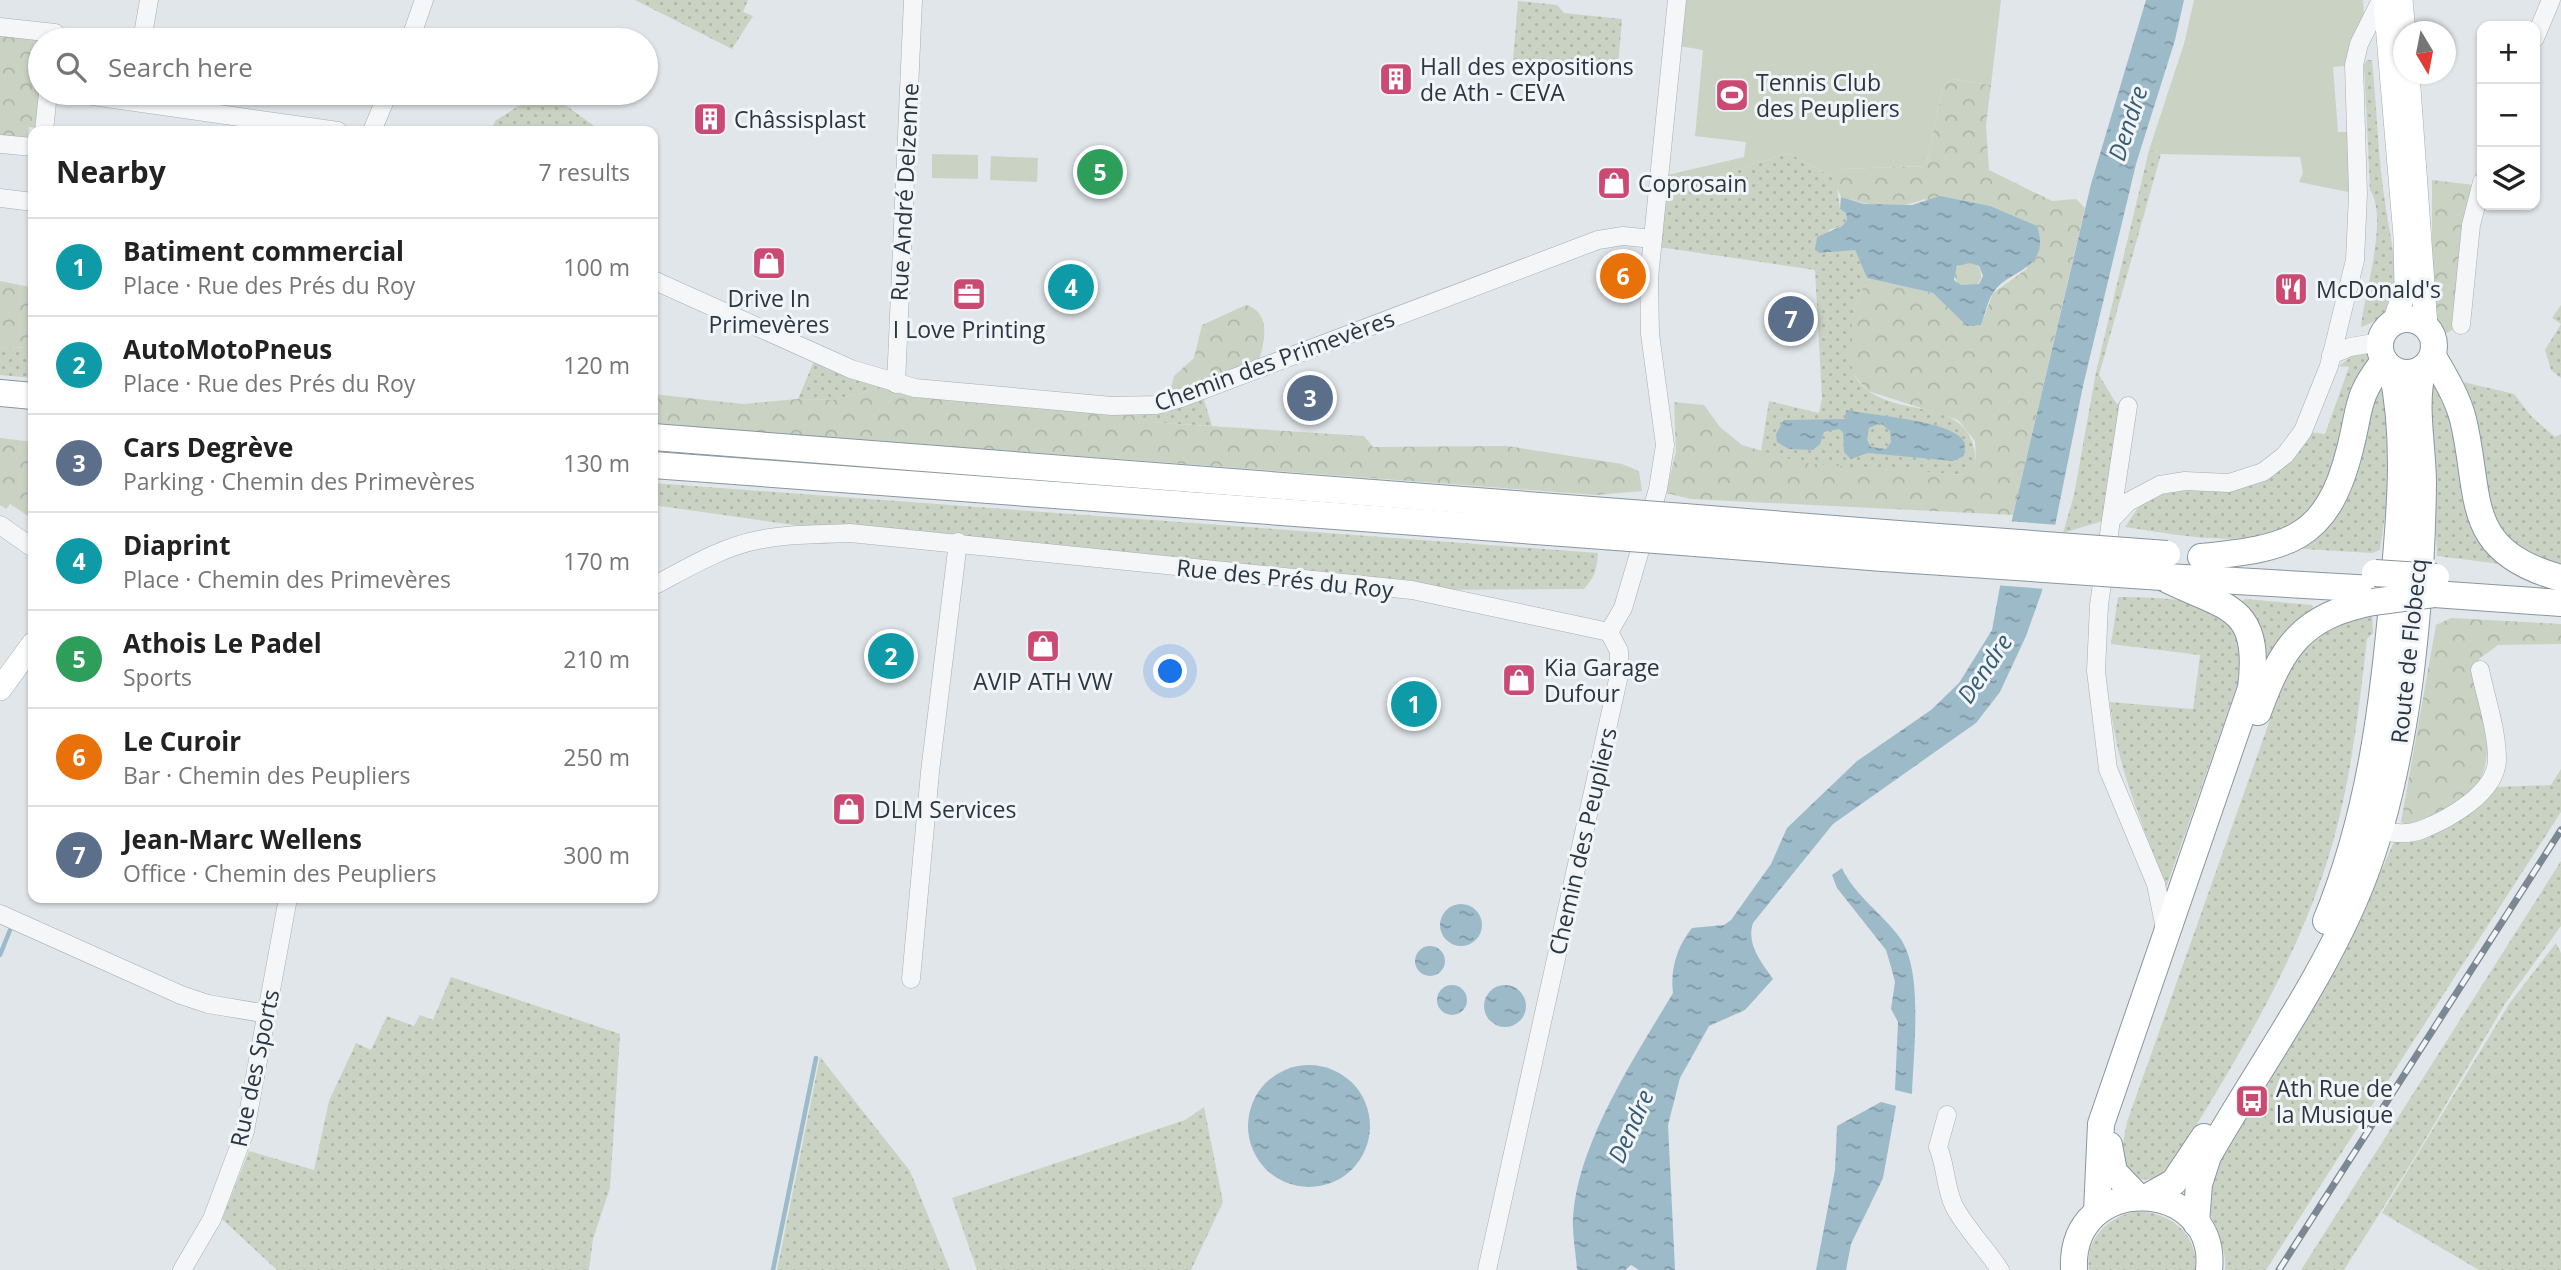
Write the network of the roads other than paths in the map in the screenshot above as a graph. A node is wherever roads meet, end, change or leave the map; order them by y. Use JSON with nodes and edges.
{"nodes":[{"id":1,"x":149,"y":0,"type":"edge"},
{"id":2,"x":424,"y":0,"type":"edge"},
{"id":3,"x":913,"y":0,"type":"edge"},
{"id":4,"x":1678,"y":0,"type":"edge"},
{"id":5,"x":2383,"y":0,"type":"edge"},
{"id":6,"x":2401,"y":0,"type":"edge"},
{"id":7,"x":2551,"y":0,"type":"edge"},
{"id":8,"x":2403,"y":21,"type":"edge"},
{"id":9,"x":2540,"y":26,"type":"edge"},
{"id":10,"x":0,"y":27,"type":"edge"},
{"id":11,"x":144,"y":28,"type":"edge"},
{"id":12,"x":414,"y":28,"type":"edge"},
{"id":13,"x":28,"y":30,"type":"edge"},
{"id":14,"x":2409,"y":84,"type":"edge"},
{"id":15,"x":47,"y":105,"type":"edge"},
{"id":16,"x":170,"y":105,"type":"edge"},
{"id":17,"x":383,"y":105,"type":"edge"},
{"id":18,"x":216,"y":113,"type":"junction"},
{"id":19,"x":45,"y":126,"type":"edge"},
{"id":20,"x":210,"y":126,"type":"edge"},
{"id":21,"x":304,"y":126,"type":"edge"},
{"id":22,"x":374,"y":126,"type":"edge"},
{"id":23,"x":0,"y":144,"type":"edge"},
{"id":24,"x":28,"y":147,"type":"edge"},
{"id":25,"x":0,"y":198,"type":"edge"},
{"id":26,"x":2477,"y":200,"type":"edge"},
{"id":27,"x":28,"y":201,"type":"edge"},
{"id":28,"x":1653,"y":239,"type":"junction"},
{"id":29,"x":658,"y":282,"type":"edge"},
{"id":30,"x":2340,"y":322,"type":"junction"},
{"id":31,"x":2461,"y":325,"type":"dead end"},
{"id":32,"x":2426,"y":326,"type":"junction"},
{"id":33,"x":2387,"y":346,"type":"junction"},
{"id":34,"x":2331,"y":355,"type":"junction"},
{"id":35,"x":2428,"y":362,"type":"junction"},
{"id":36,"x":896,"y":384,"type":"junction"},
{"id":37,"x":0,"y":393,"type":"edge"},
{"id":38,"x":28,"y":396,"type":"edge"},
{"id":39,"x":2128,"y":406,"type":"dead end"},
{"id":40,"x":0,"y":412,"type":"edge"},
{"id":41,"x":28,"y":414,"type":"edge"},
{"id":42,"x":658,"y":437,"type":"edge"},
{"id":43,"x":658,"y":465,"type":"edge"},
{"id":44,"x":2111,"y":520,"type":"junction"},
{"id":45,"x":1604,"y":524,"type":"junction"},
{"id":46,"x":0,"y":525,"type":"edge"},
{"id":47,"x":958,"y":542,"type":"junction"},
{"id":48,"x":28,"y":545,"type":"edge"},
{"id":49,"x":2201,"y":557,"type":"junction"},
{"id":50,"x":2165,"y":566,"type":"junction"},
{"id":51,"x":2561,"y":578,"type":"edge"},
{"id":52,"x":658,"y":584,"type":"edge"},
{"id":53,"x":2435,"y":585,"type":"junction"},
{"id":54,"x":2561,"y":586,"type":"edge"},
{"id":55,"x":2374,"y":588,"type":"junction"},
{"id":56,"x":2561,"y":603,"type":"edge"},
{"id":57,"x":1609,"y":632,"type":"junction"},
{"id":58,"x":28,"y":656,"type":"edge"},
{"id":59,"x":2480,"y":670,"type":"dead end"},
{"id":60,"x":0,"y":689,"type":"edge"},
{"id":61,"x":2379,"y":831,"type":"junction"},
{"id":62,"x":287,"y":903,"type":"edge"},
{"id":63,"x":0,"y":914,"type":"edge"},
{"id":64,"x":2166,"y":932,"type":"junction"},
{"id":65,"x":911,"y":979,"type":"dead end"},
{"id":66,"x":268,"y":1014,"type":"junction"},
{"id":67,"x":1947,"y":1115,"type":"dead end"},
{"id":68,"x":2143,"y":1196,"type":"junction"},
{"id":69,"x":2097,"y":1212,"type":"junction"},
{"id":70,"x":2196,"y":1223,"type":"junction"},
{"id":71,"x":2070,"y":1267,"type":"edge"},
{"id":72,"x":182,"y":1270,"type":"edge"},
{"id":73,"x":1487,"y":1270,"type":"edge"},
{"id":74,"x":2000,"y":1270,"type":"edge"},
{"id":75,"x":2209,"y":1270,"type":"edge"}],
"edges":[{"from":1,"to":11,"type":"street"},
{"from":2,"to":12,"type":"street"},
{"from":3,"to":36,"type":"street","name":"Rue André Delzenne"},
{"from":4,"to":28,"type":"street"},
{"from":5,"to":30,"type":"street"},
{"from":5,"to":33,"type":"main road"},
{"from":6,"to":8,"type":"main road"},
{"from":7,"to":9,"type":"street"},
{"from":10,"to":13,"type":"street"},
{"from":14,"to":32,"type":"main road"},
{"from":15,"to":19,"type":"street"},
{"from":16,"to":18,"type":"street"},
{"from":17,"to":22,"type":"street"},
{"from":18,"to":20,"type":"street"},
{"from":18,"to":21,"type":"street"},
{"from":23,"to":24,"type":"street"},
{"from":25,"to":27,"type":"street"},
{"from":26,"to":31,"type":"street"},
{"from":28,"to":36,"type":"street","name":"Chemin des Primevères"},
{"from":28,"to":57,"type":"street"},
{"from":29,"to":36,"type":"street","name":"Chemin des Primevères"},
{"from":30,"to":33,"type":"street"},
{"from":30,"to":34,"type":"street"},
{"from":32,"to":33,"type":"highway"},
{"from":32,"to":35,"type":"highway"},
{"from":33,"to":34,"type":"street"},
{"from":33,"to":35,"type":"highway"},
{"from":33,"to":49,"type":"highway"},
{"from":33,"to":68,"type":"highway","name":"Route de Flobecq"},
{"from":34,"to":44,"type":"street"},
{"from":35,"to":51,"type":"highway"},
{"from":35,"to":61,"type":"highway","name":"Route de Flobecq"},
{"from":37,"to":38,"type":"highway"},
{"from":39,"to":44,"type":"street"},
{"from":40,"to":41,"type":"highway"},
{"from":42,"to":45,"type":"highway"},
{"from":43,"to":45,"type":"highway"},
{"from":44,"to":64,"type":"street"},
{"from":45,"to":50,"type":"highway","bridge":true},
{"from":46,"to":48,"type":"street"},
{"from":47,"to":52,"type":"street","name":"Rue des Prés du Roy"},
{"from":47,"to":57,"type":"street","name":"Rue des Prés du Roy"},
{"from":47,"to":65,"type":"street"},
{"from":49,"to":50,"type":"highway"},
{"from":49,"to":55,"type":"highway"},
{"from":50,"to":55,"type":"highway"},
{"from":50,"to":64,"type":"highway"},
{"from":53,"to":54,"type":"highway"},
{"from":53,"to":55,"type":"highway","bridge":true},
{"from":53,"to":56,"type":"highway"},
{"from":55,"to":68,"type":"highway"},
{"from":57,"to":73,"type":"street","name":"Chemin des Peupliers"},
{"from":58,"to":60,"type":"main road"},
{"from":59,"to":61,"type":"street"},
{"from":61,"to":70,"type":"highway","name":"Route de Flobecq"},
{"from":62,"to":66,"type":"street","name":"Rue des Sports"},
{"from":63,"to":66,"type":"street"},
{"from":64,"to":69,"type":"highway"},
{"from":66,"to":72,"type":"street","name":"Rue des Sports"},
{"from":67,"to":74,"type":"street"},
{"from":68,"to":69,"type":"highway","name":"Route de Flobecq"},
{"from":68,"to":70,"type":"highway"},
{"from":69,"to":71,"type":"highway"},
{"from":70,"to":75,"type":"highway"}]}
